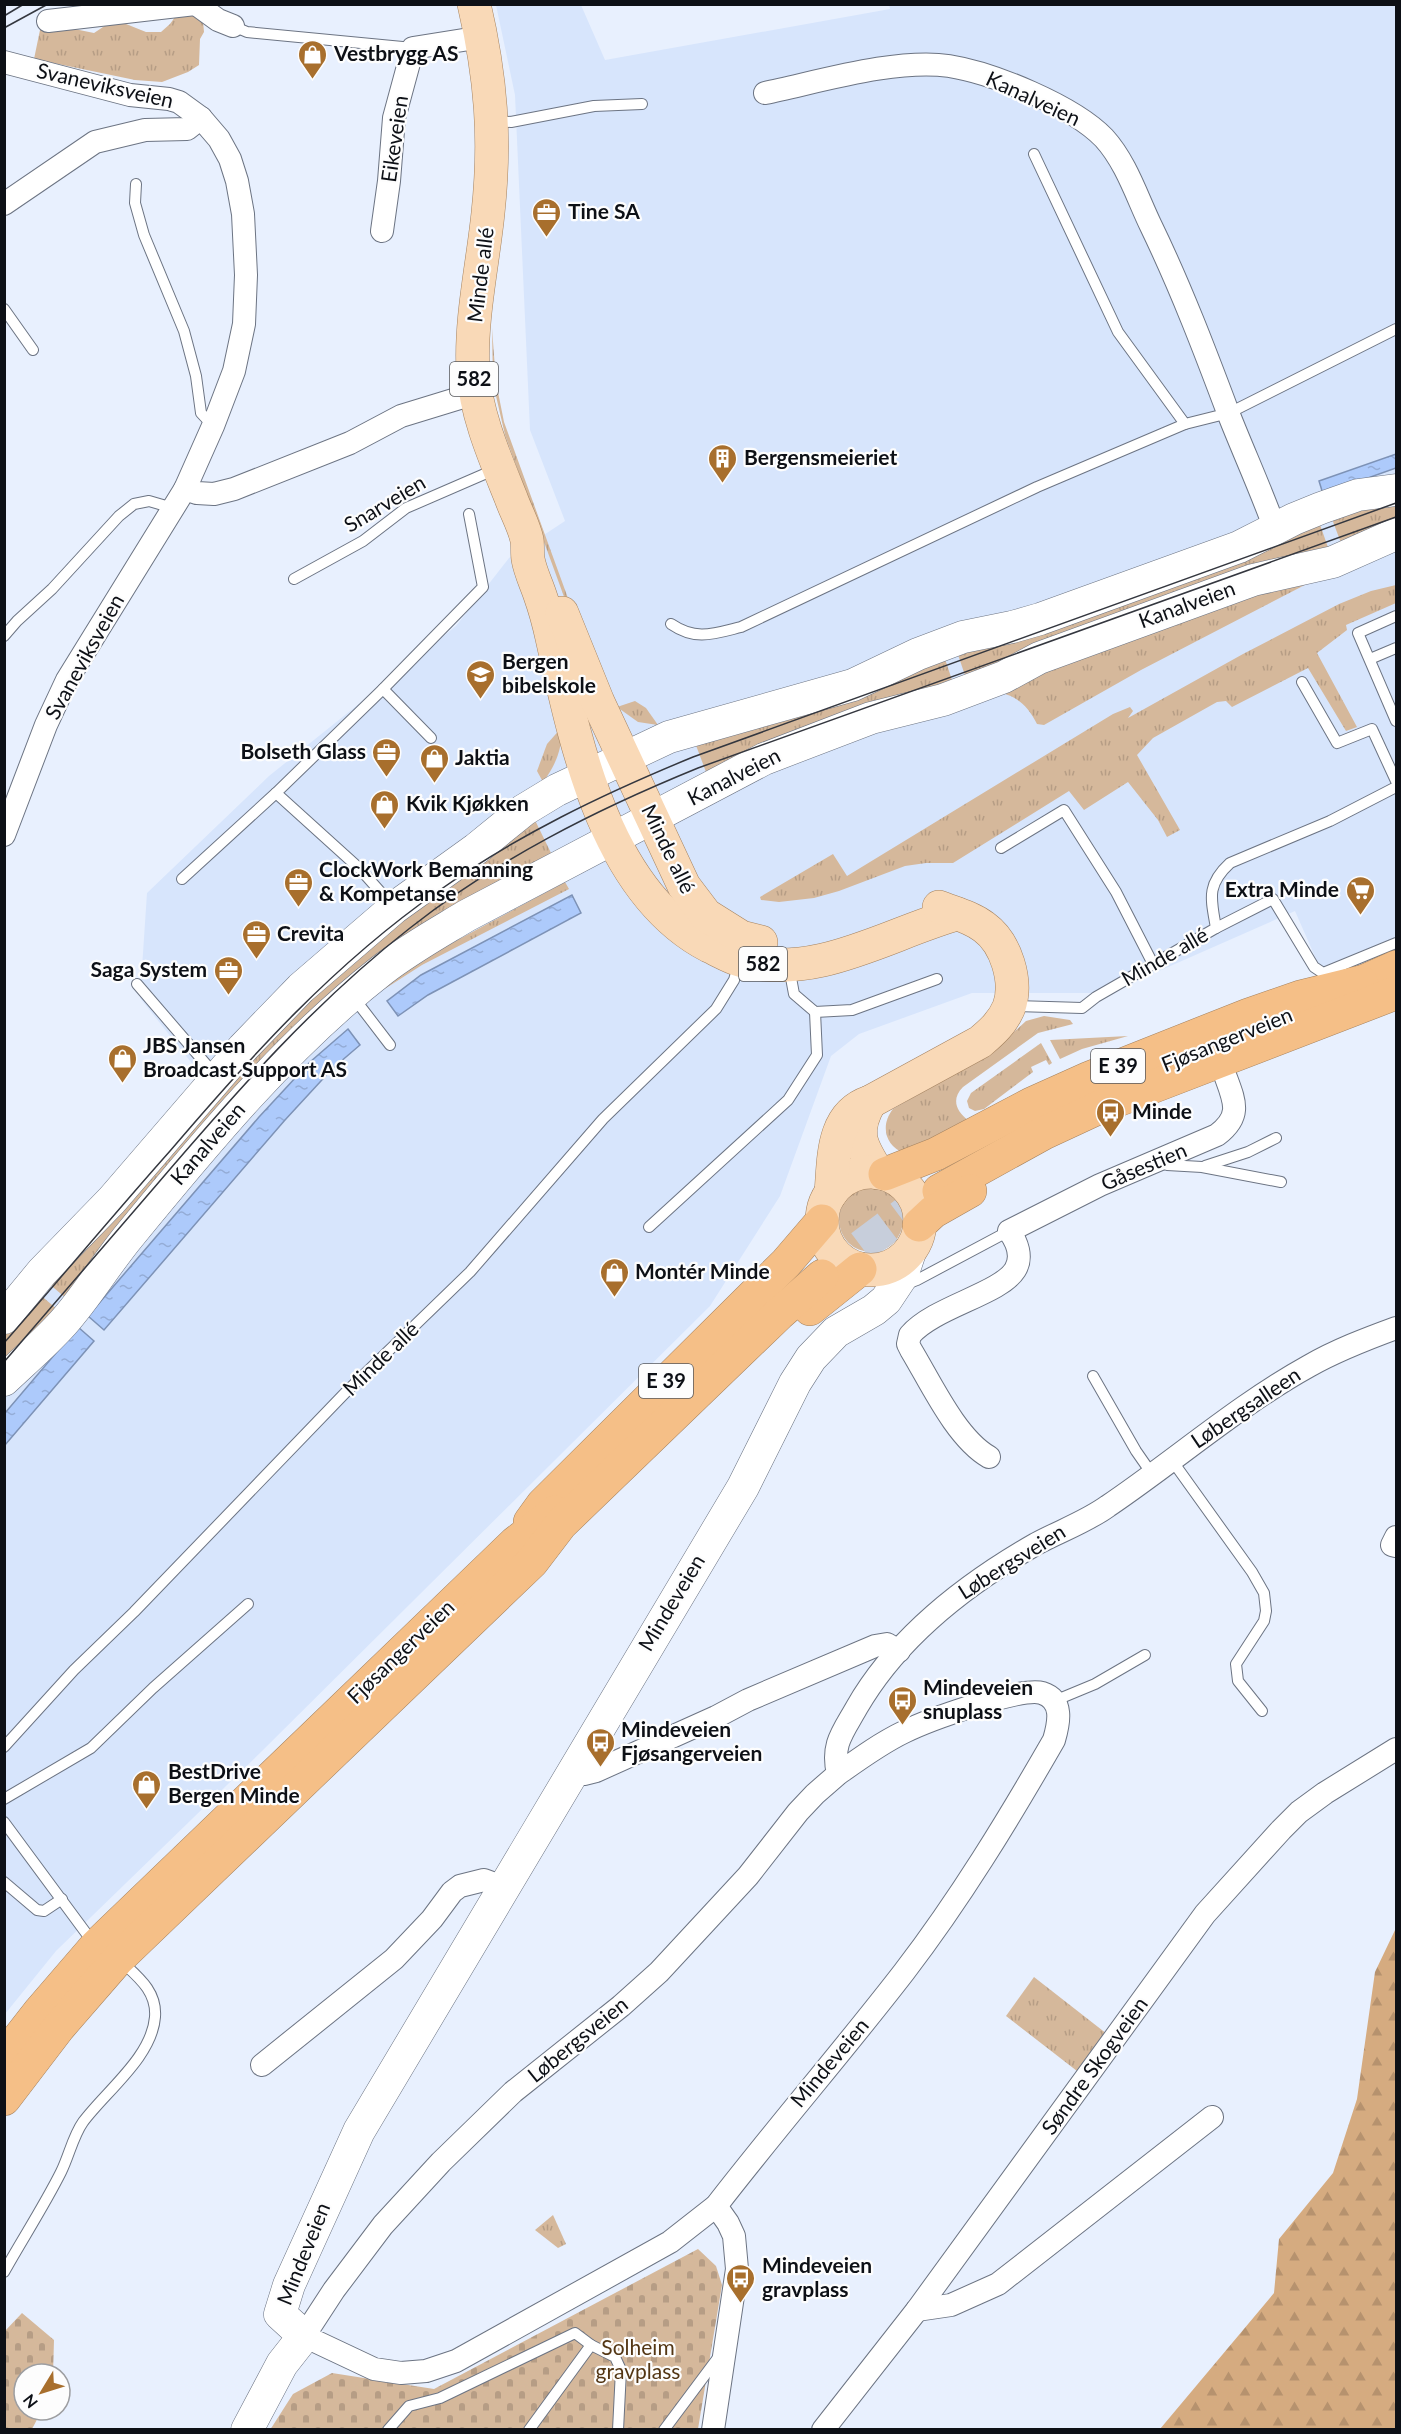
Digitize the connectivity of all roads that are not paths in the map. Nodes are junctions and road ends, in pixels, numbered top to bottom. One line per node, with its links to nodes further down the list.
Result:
1 (195, 4): 3 (street); 4 (street)
2 (474, 4): 5 (main road, Minde allé / 582)
3 (48, 21)
4 (233, 27): 6 (lane)
5 (482, 37): 6 (street); 11 (main road, Minde allé / 582)
6 (413, 48): 15 (street, Eikeveien)
7 (4, 62): 10 (street, Svaneviksveien)
8 (765, 93): 20 (street, Kanalveien)
9 (642, 104): 11 (lane)
10 (201, 118): 14 (street); 22 (street, Svaneviksveien)
11 (492, 121): 19 (main road, Minde allé / 582)
12 (1034, 154): 21 (lane)
13 (136, 184): 22 (lane)
14 (4, 204)
15 (382, 231)
16 (4, 309): 18 (lane)
17 (1396, 329): 20 (lane)
18 (33, 350)
19 (476, 393): 23 (main road, Minde allé / 582); 24 (street)
20 (1229, 413): 21 (lane); 28 (street, Kanalveien)
21 (1185, 424): 33 (lane)
22 (213, 426): 24 (street, Svaneviksveien)
23 (499, 468): 30 (main road, Minde allé / 582); 31 (lane, Snarveien)
24 (185, 489): 26 (street, Svaneviksveien)
25 (1396, 490): 28 (main road, Kanalveien)
26 (173, 508): 34 (lane); 47 (street, Svaneviksveien)
27 (469, 514): 38 (lane)
28 (1275, 529): 41 (main road, Kanalveien)
29 (1396, 534): 46 (main road, Kanalveien)
30 (526, 539): 41 (main road, Minde allé / 582); 42 (main road, Minde allé / 582)
31 (294, 579)
32 (1396, 616): 36 (lane)
33 (671, 624)
34 (4, 636)
35 (1396, 648): 36 (lane)
36 (1370, 659): 39 (lane)
37 (1302, 682): 43 (lane)
38 (383, 689): 40 (lane); 45 (lane)
39 (1396, 721)
40 (430, 738)
41 (624, 757): 42 (main road, Kanalveien); 46 (main road, Minde allé / 582)
42 (586, 775): 48 (main road, Minde allé / 582); 51 (main road, Kanalveien)
43 (1396, 781)
44 (1396, 787): 53 (lane, Minde allé)
45 (276, 793): 50 (lane); 51 (lane)
46 (653, 819): 48 (main road, Kanalveien); 52 (main road, Minde allé / 582)
47 (4, 835)
48 (614, 839): 55 (main road, Minde allé / 582); 63 (main road, Kanalveien)
49 (1001, 848): 56 (lane)
50 (182, 879)
51 (394, 908): 69 (main road, Kanalveien)
52 (957, 914): 57 (main road, Minde allé / 582); 64 (main road, Minde allé / 582)
53 (1216, 928): 54 (lane); 56 (lane, Minde allé)
54 (1396, 942)
55 (740, 960): 57 (main road, Minde allé / 582); 100 (lane, Minde allé)
56 (1153, 964): 64 (lane, Minde allé)
57 (789, 966): 65 (lane)
58 (1396, 967): 60 (highway, Fjøsangerveien / E 39)
59 (937, 979): 65 (lane)
60 (1361, 982): 66 (highway, Fjøsangerveien / E 39); 74 (highway, E 39)
61 (137, 984): 69 (lane)
62 (1396, 993): 66 (highway, Fjøsangerveien / E 39)
63 (359, 1004): 67 (lane); 87 (main road, Kanalveien)
64 (1009, 1005): 70 (main road)
65 (815, 1012): 77 (lane)
66 (1341, 1016): 68 (highway, E 39)
67 (390, 1045)
68 (1225, 1075): 72 (street, Gåsestien); 79 (highway, E 39)
69 (217, 1077): 83 (main road, Kanalveien)
70 (870, 1102): 74 (main road); 76 (main road)
71 (1276, 1138): 73 (lane)
72 (1162, 1158): 73 (lane); 78 (street, Gåsestien)
73 (1202, 1167): 75 (lane)
74 (881, 1173): 76 (main road, E 39); 79 (main road)
75 (1281, 1182)
76 (826, 1207): 80 (main road); 94 (highway, E 39)
77 (649, 1227)
78 (1009, 1231): 82 (lane); 88 (street)
79 (915, 1237): 80 (main road, E 39); 82 (main road)
80 (864, 1269): 84 (main road); 94 (highway, E 39)
81 (818, 1270): 94 (highway, Fjøsangerveien / E 39)
82 (895, 1288): 84 (main road)
83 (4, 1318)
84 (845, 1325): 102 (main road, Mindeveien)
85 (1396, 1328): 89 (street, Løbergsalleen)
86 (1093, 1376): 90 (lane)
87 (4, 1380)
88 (988, 1457)
89 (1171, 1459): 90 (street, Løbergsalleen); 99 (lane)
90 (1152, 1474): 91 (street, Løbergsalleen)
91 (1107, 1508): 96 (street, Løbergsveien)
92 (1396, 1537): 93 (street)
93 (1396, 1546)
94 (528, 1558): 110 (highway, Fjøsangerveien / E 39); 111 (highway, Fjøsangerveien / E 39)
95 (248, 1604): 104 (lane)
96 (899, 1651): 102 (street); 103 (street, Løbergsveien)
97 (1145, 1655): 98 (lane)
98 (1054, 1701): 103 (street); 115 (street, Mindeveien)
99 (1262, 1711)
100 (4, 1747)
101 (1396, 1749): 117 (street, Søndre Skogveien)
102 (573, 1772): 107 (main road, Mindeveien)
103 (838, 1774): 118 (street, Løbergsveien)
104 (4, 1798)
105 (4, 1822): 108 (lane)
106 (4, 1882): 108 (lane)
107 (503, 1887): 112 (street); 118 (main road, Mindeveien)
108 (62, 1899): 109 (lane)
109 (86, 1933)
110 (118, 1959): 113 (highway, Fjøsangerveien / E 39); 116 (lane)
111 (4, 2056)
112 (262, 2065)
113 (4, 2099)
114 (1212, 2117): 117 (street)
115 (716, 2205): 118 (street, Mindeveien); 120 (street)
116 (4, 2272)
117 (917, 2310): 127 (street, Søndre Skogveien)
118 (304, 2336): 121 (main road, Løbergsveien)
119 (591, 2345): 122 (lane); 123 (lane); 124 (lane)
120 (724, 2349): 125 (lane); 126 (street)
121 (247, 2430)
122 (388, 2430)
123 (529, 2430)
124 (618, 2430)
125 (664, 2430)
126 (713, 2430)
127 (823, 2430)

